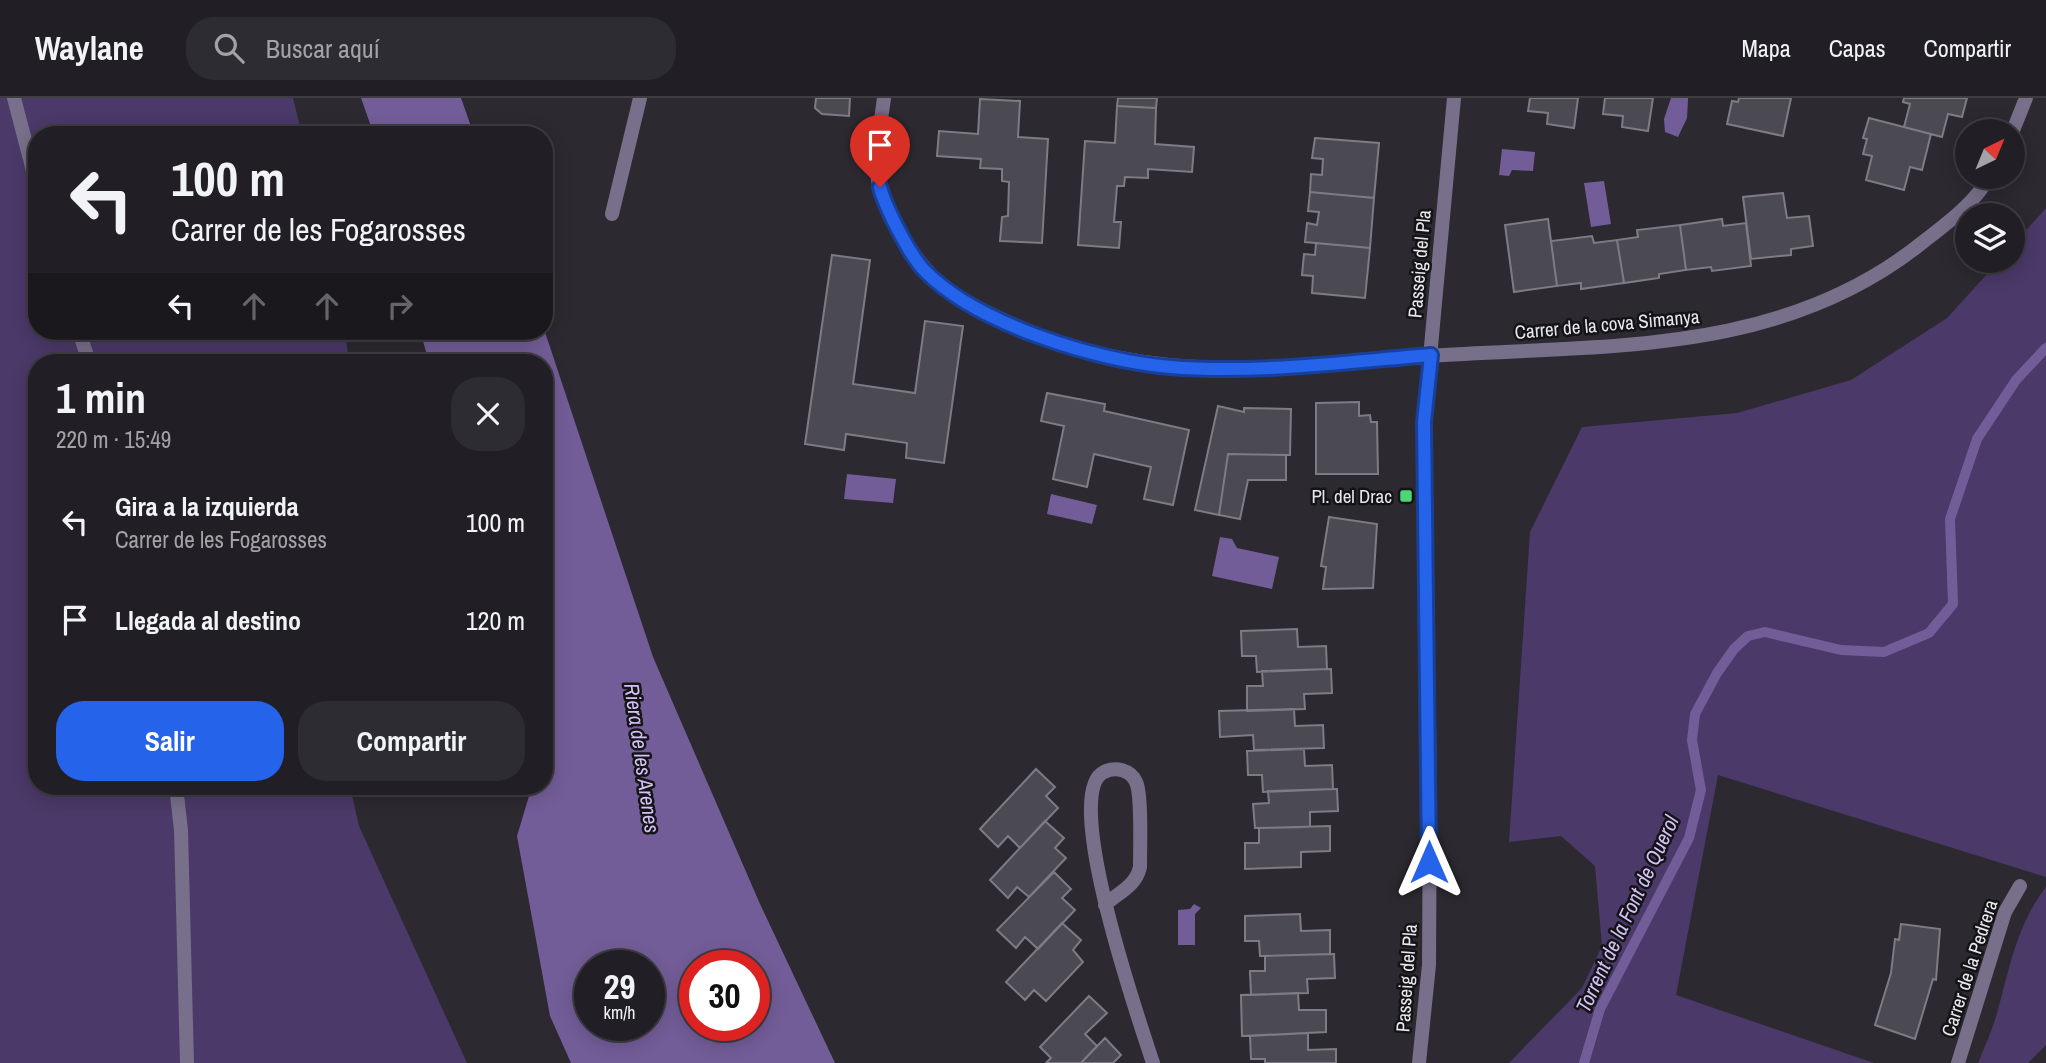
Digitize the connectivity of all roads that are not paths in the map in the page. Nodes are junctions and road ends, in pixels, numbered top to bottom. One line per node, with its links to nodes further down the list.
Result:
1 (15, 98): 7 (street)
2 (640, 98): 9 (street)
3 (884, 98): 10 (street, Carrer de la cova Simanya)
4 (1454, 98): 10 (street, Passeig del Pla)
5 (2026, 98): 6 (street)
6 (2018, 119)
7 (28, 150)
8 (1981, 189): 10 (street, Carrer de la cova Simanya)
9 (612, 214)
10 (1431, 355): 16 (street, Passeig del Pla)
11 (177, 795): 14 (street)
12 (2020, 886): 17 (street, Carrer de la Pedrera)
13 (1105, 905): 13 (street); 15 (street)
14 (187, 1063)
15 (1153, 1063)
16 (1419, 1063)
17 (1958, 1063)

